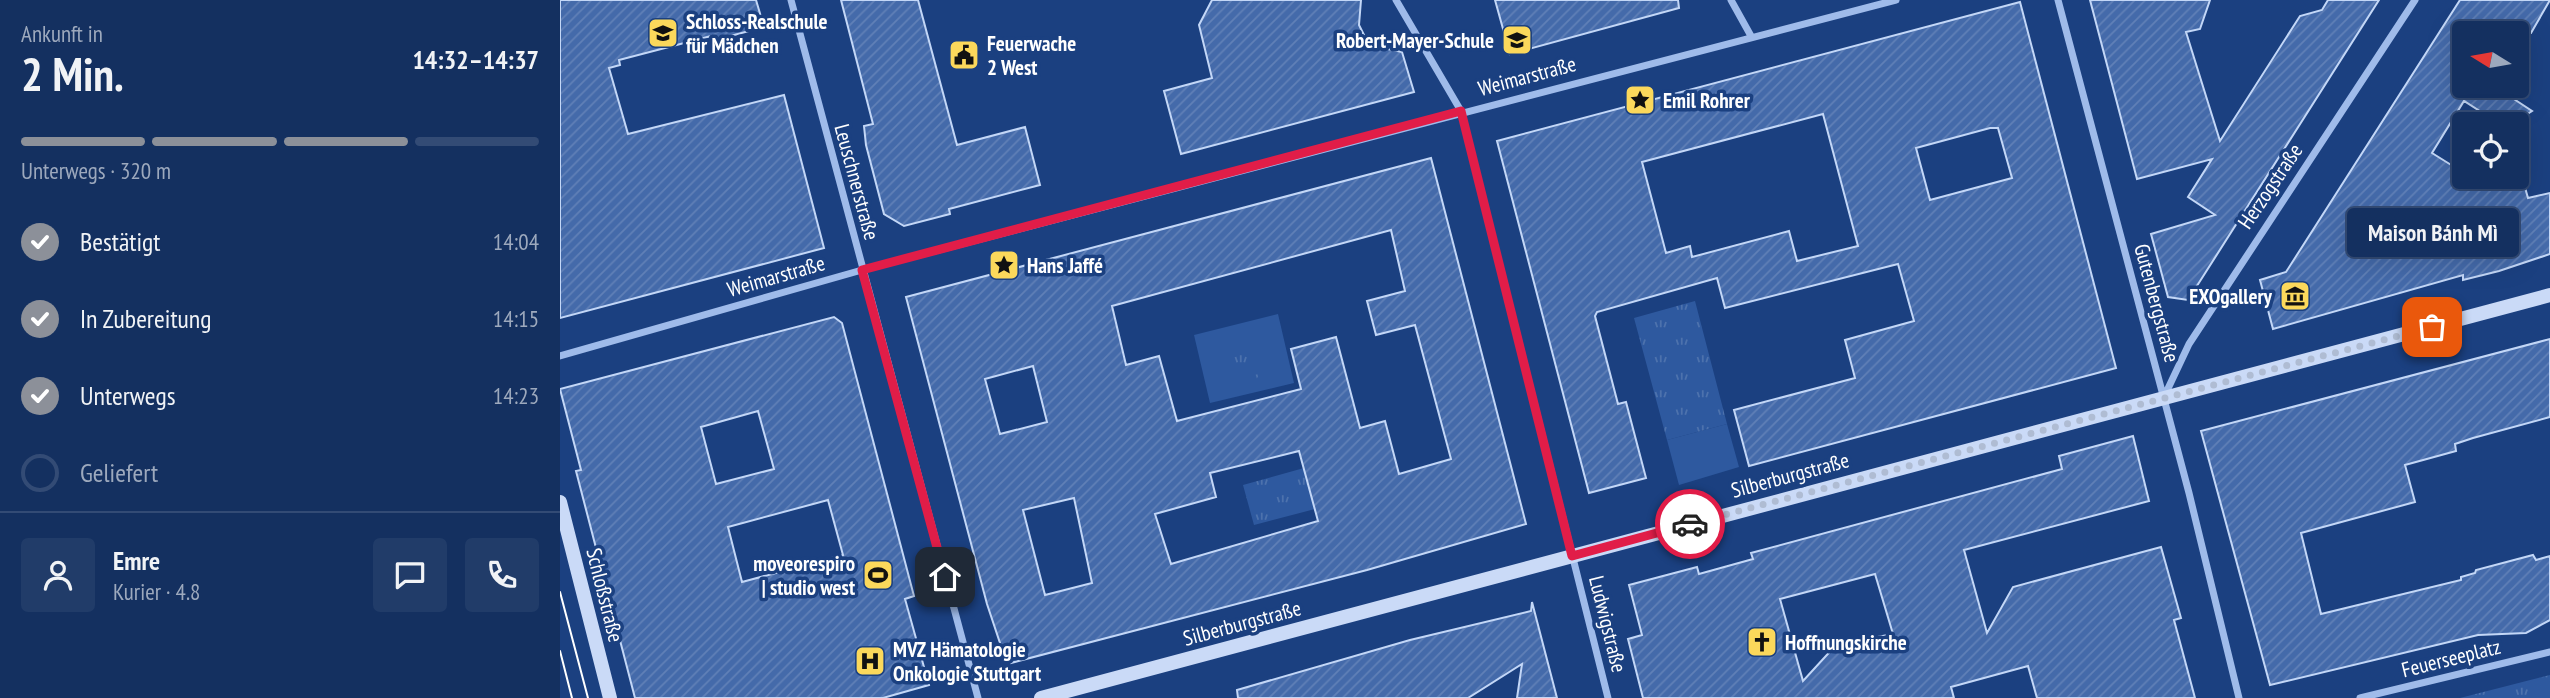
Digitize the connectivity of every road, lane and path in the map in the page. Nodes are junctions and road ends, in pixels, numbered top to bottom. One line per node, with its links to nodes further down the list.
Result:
1 (791, 0): 9 (street, Leuschnerstraße)
2 (1396, 0): 8 (street, Ludwigstraße)
3 (1731, 0): 7 (street)
4 (1896, 0): 7 (street, Weimarstraße)
5 (2057, 0): 12 (street, Gutenbergstraße)
6 (2415, 0): 12 (street, Herzogstraße)
7 (1751, 36): 8 (street, Weimarstraße)
8 (1461, 111): 9 (street, Weimarstraße); 14 (street, Ludwigstraße)
9 (862, 270): 11 (street, Weimarstraße); 17 (street, Leuschnerstraße)
10 (2550, 295): 12 (street, Silberburgstraße)
11 (560, 356)
12 (2164, 398): 14 (street, Silberburgstraße); 20 (street, Gutenbergstraße)
13 (560, 502): 16 (street, Schloßstraße)
14 (1572, 556): 18 (street, Silberburgstraße); 19 (street, Ludwigstraße)
15 (2550, 652): 21 (street, Feuerseeplatz)
16 (610, 698)
17 (978, 698)
18 (1041, 698)
19 (1608, 698)
20 (2239, 698)
21 (2360, 698)

